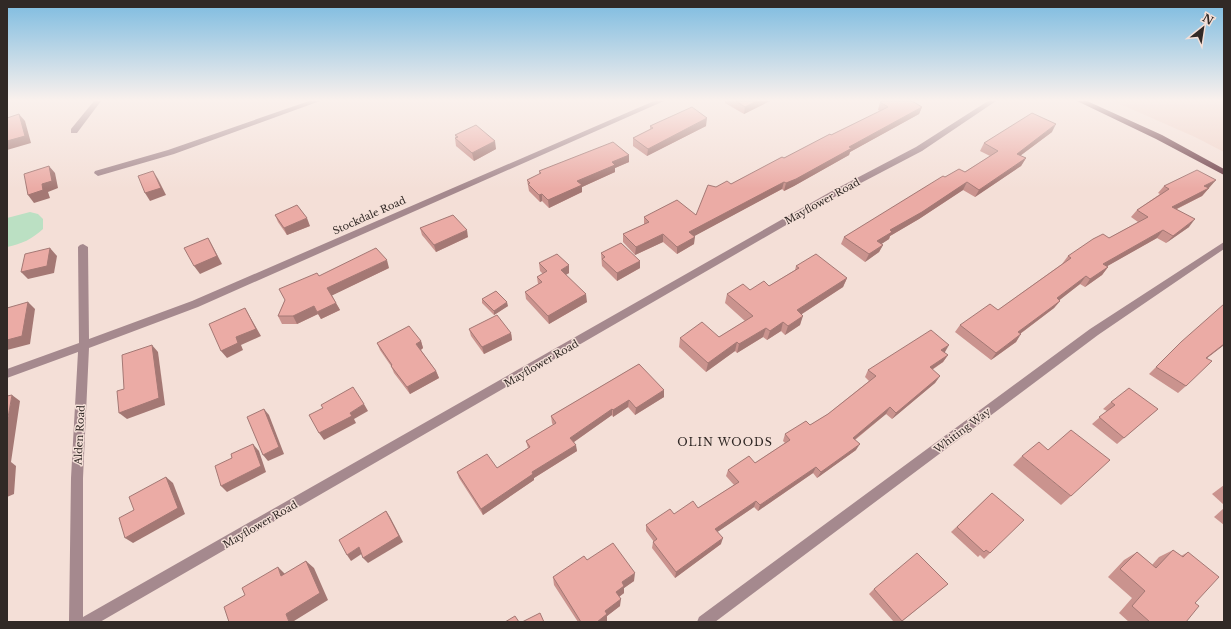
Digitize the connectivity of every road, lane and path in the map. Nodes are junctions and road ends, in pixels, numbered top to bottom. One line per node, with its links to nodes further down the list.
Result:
1 (233, 130): 6 (street)
2 (594, 130): 9 (street, Stockdale Road)
3 (948, 130): 12 (street, Mayflower Road)
4 (1144, 130): 5 (main road)
5 (1224, 172)
6 (98, 173)
7 (1224, 245): 13 (street, Whiting Way)
8 (83, 247): 9 (street, Alden Road)
9 (84, 345): 10 (street, Stockdale Road); 11 (street, Alden Road)
10 (7, 374)
11 (76, 622)
12 (87, 622)
13 (704, 622)

